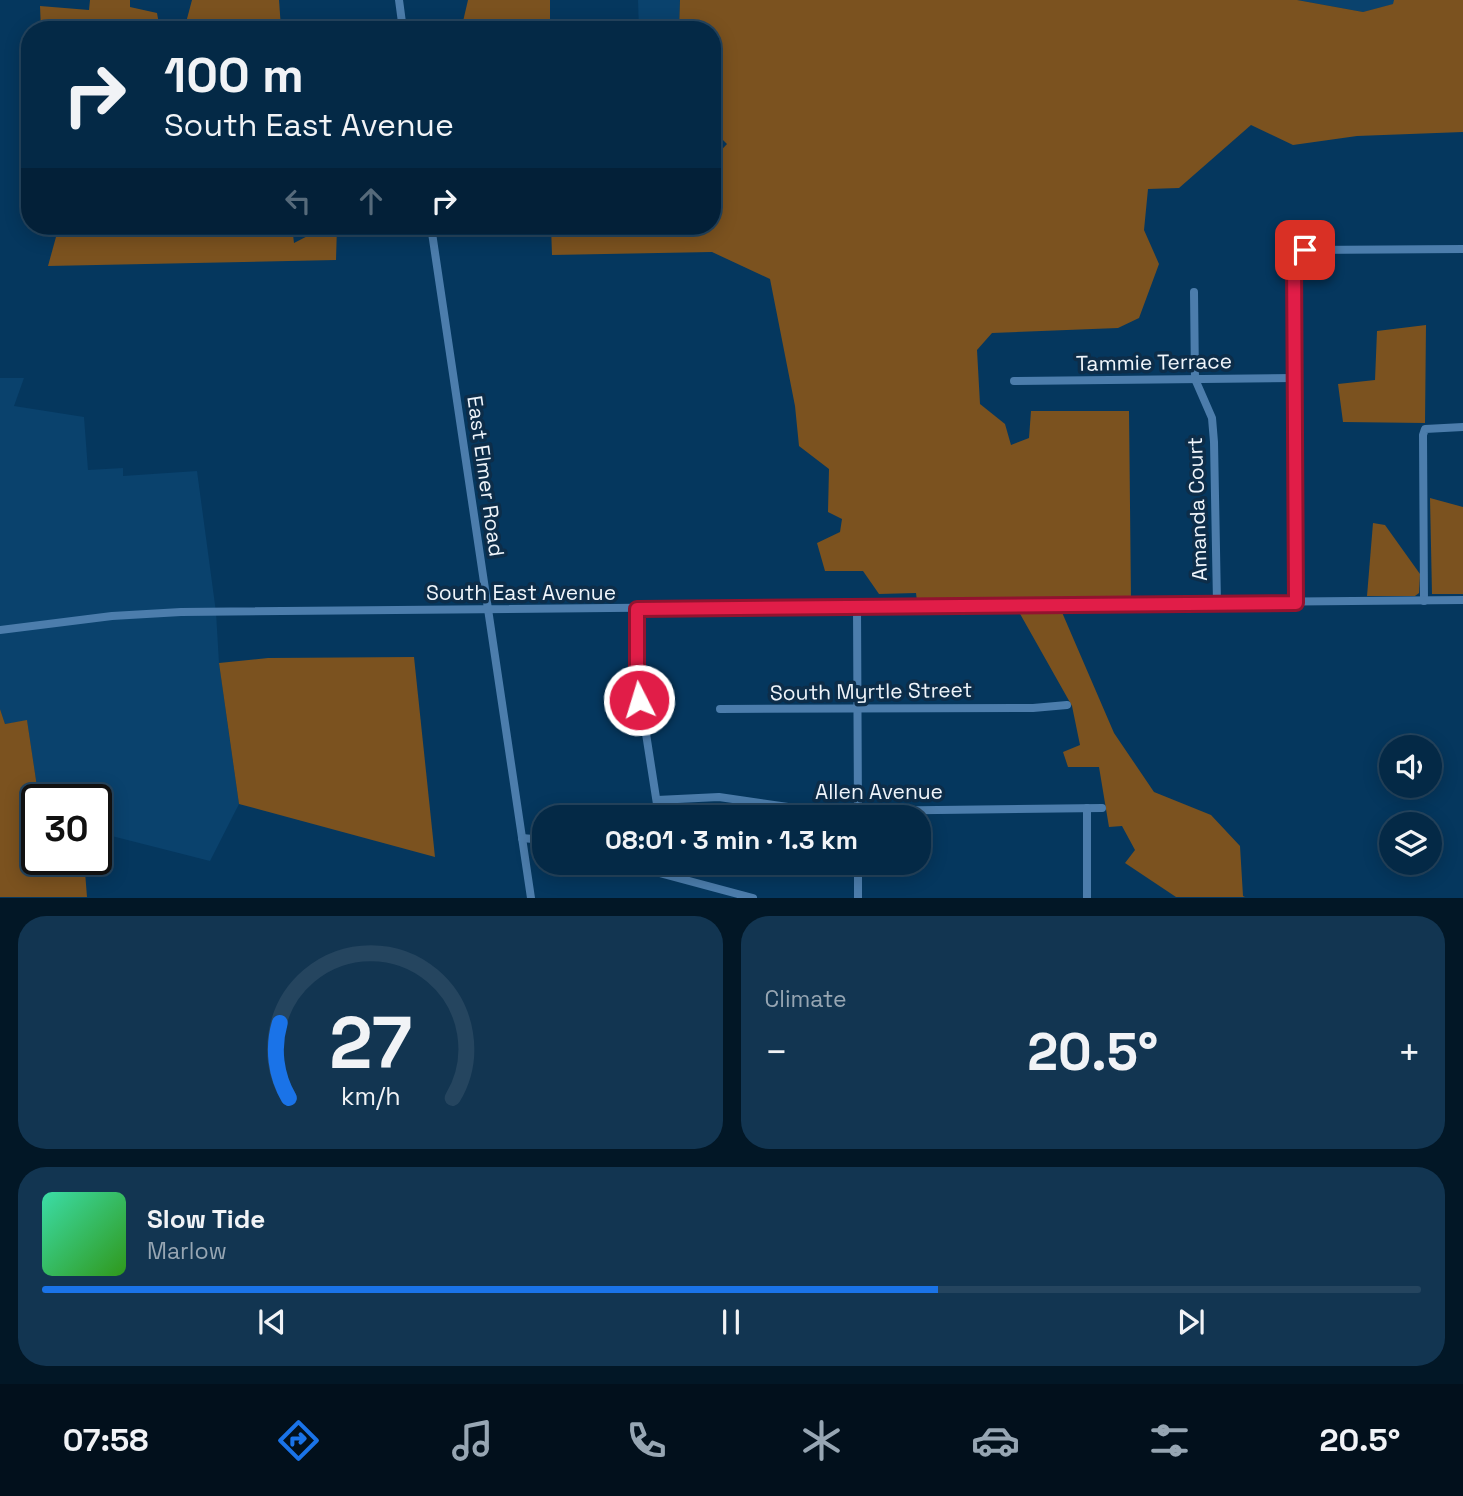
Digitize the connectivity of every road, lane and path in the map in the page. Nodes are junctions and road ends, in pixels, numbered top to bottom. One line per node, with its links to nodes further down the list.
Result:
1 (399, 0): 2 (street)
2 (402, 21)
3 (432, 235): 16 (street, East Elmer Road)
4 (1463, 249): 6 (street)
5 (1194, 292): 7 (street, Amanda Court)
6 (1295, 378): 7 (street, Tammie Terrace); 13 (street)
7 (1195, 379): 8 (street, Tammie Terrace); 12 (street, Amanda Court)
8 (1014, 381)
9 (1463, 427): 11 (street)
10 (1463, 600): 11 (street, South East Avenue)
11 (1424, 601): 13 (street, South East Avenue)
12 (1217, 603): 13 (street, South East Avenue); 14 (street, South East Avenue)
13 (1296, 603)
14 (857, 607): 15 (street, South East Avenue); 20 (street)
15 (637, 609): 16 (street, South East Avenue); 21 (street)
16 (488, 610): 17 (street, South East Avenue); 28 (street, East Elmer Road)
17 (0, 630)
18 (1067, 705): 20 (street, South Myrtle Street)
19 (720, 709): 20 (street, South Myrtle Street)
20 (858, 709): 24 (street)
21 (657, 800): 22 (street); 23 (street, Allen Avenue)
22 (658, 805)
23 (775, 805)
24 (858, 805)
25 (1087, 808): 26 (street, Allen Avenue); 27 (street, Allen Avenue); 35 (street)
26 (1102, 808)
27 (931, 812)
28 (522, 838): 29 (street); 32 (street, East Elmer Road)
29 (532, 838)
30 (668, 875): 33 (street)
31 (858, 875): 34 (street)
32 (531, 898)
33 (752, 898)
34 (858, 898)
35 (1087, 898)

